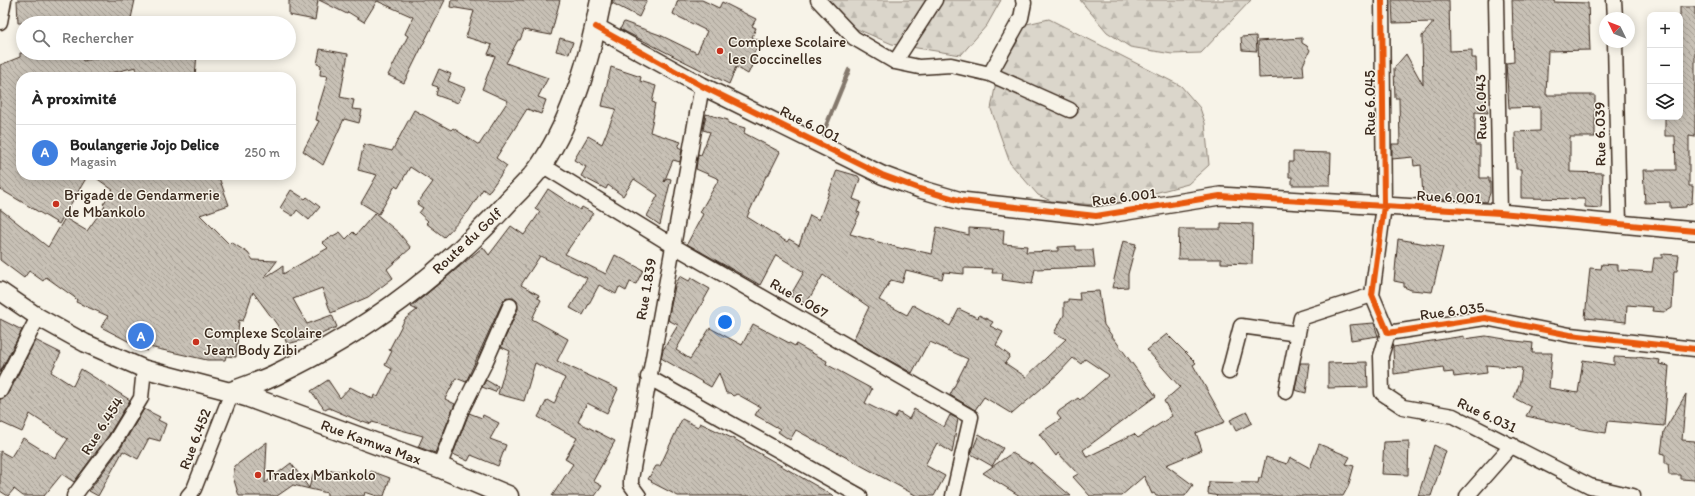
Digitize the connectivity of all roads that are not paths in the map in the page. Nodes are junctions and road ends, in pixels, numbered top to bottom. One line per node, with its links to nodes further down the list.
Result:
1 (4, 0): 10 (street)
2 (601, 0): 11 (main road, Route du Golf)
3 (818, 0): 13 (street)
4 (935, 0): 13 (street)
5 (1023, 0): 14 (street)
6 (1382, 0): 18 (street, Rue 6.045)
7 (1496, 0): 19 (street, Rue 6.043)
8 (1614, 0): 9 (street)
9 (1615, 12)
10 (0, 22)
11 (596, 27): 15 (street, Rue 6.001); 17 (main road, Route du Golf)
12 (1615, 48): 20 (street, Rue 6.039)
13 (895, 62): 14 (street)
14 (990, 74): 16 (street)
15 (702, 86): 18 (street, Rue 6.001); 22 (street, Rue 1.839)
16 (1070, 110)
17 (542, 164): 22 (street, Rue 6.067); 34 (main road, Route du Golf)
18 (1384, 206): 19 (street, Rue 6.001); 24 (street)
19 (1500, 213): 20 (street, Rue 6.001)
20 (1619, 225): 21 (street, Rue 6.001)
21 (1695, 231)
22 (672, 245): 32 (street, Rue 1.839); 43 (street, Rue 6.067)
23 (0, 291): 26 (street)
24 (1372, 295): 27 (street); 28 (street)
25 (510, 306): 37 (street)
26 (38, 317): 30 (street); 33 (street)
27 (1388, 333): 29 (street, Rue 6.035); 36 (street, Rue 6.031)
28 (1298, 334): 31 (street); 35 (street)
29 (1695, 349)
30 (144, 369): 34 (street); 39 (street, Rue 6.454)
31 (1229, 372)
32 (648, 377): 41 (street, Rue 1.839); 42 (street)
33 (0, 391)
34 (232, 392): 37 (main road, Rue Kamwa Max); 38 (street, Rue 6.452)
35 (1286, 392)
36 (1512, 445): 44 (street); 45 (street, Rue 6.031)
37 (440, 467): 40 (main road, Rue Kamwa Max)
38 (195, 494)
39 (74, 496)
40 (508, 496)
41 (639, 496)
42 (860, 496)
43 (953, 496)
44 (1467, 496)
45 (1633, 496)

